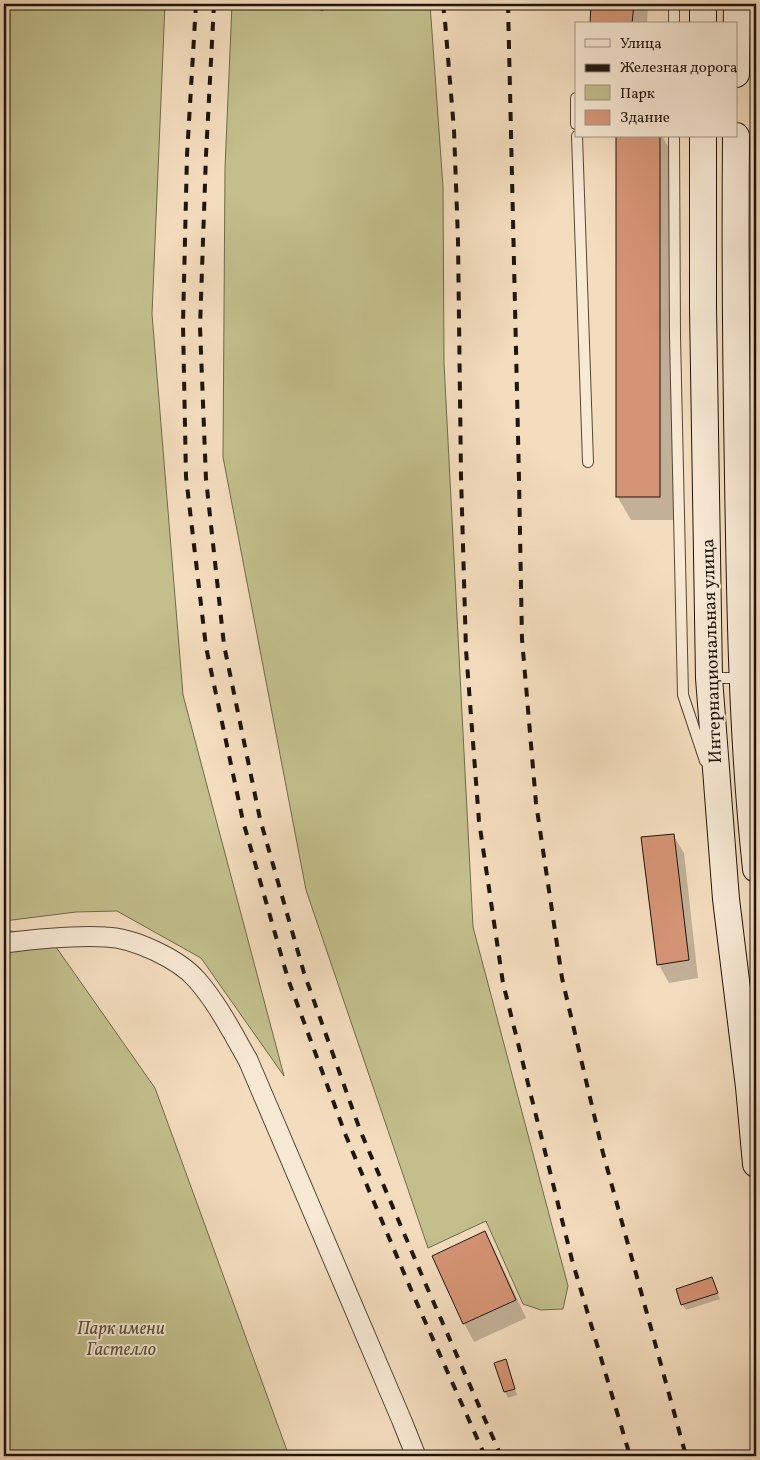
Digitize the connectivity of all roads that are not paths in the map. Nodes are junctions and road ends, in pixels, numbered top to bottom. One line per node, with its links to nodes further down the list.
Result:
1 (674, 4): 4 (lane)
2 (703, 4): 5 (main road)
3 (737, 4): 6 (main road)
4 (674, 22)
5 (703, 22)
6 (737, 22)
7 (577, 138): 11 (lane)
8 (674, 138): 14 (lane)
9 (703, 138): 12 (main road, Интернациональная улица)
10 (736, 138): 13 (main road, Интернациональная улица)
11 (588, 462)
12 (709, 678): 13 (lane); 14 (main road, Интернациональная улица)
13 (742, 678): 15 (main road, Интернациональная улица)
14 (718, 799): 17 (main road, Интернациональная улица)
15 (756, 869)
16 (4, 942): 18 (street)
17 (756, 1164)
18 (416, 1456)

